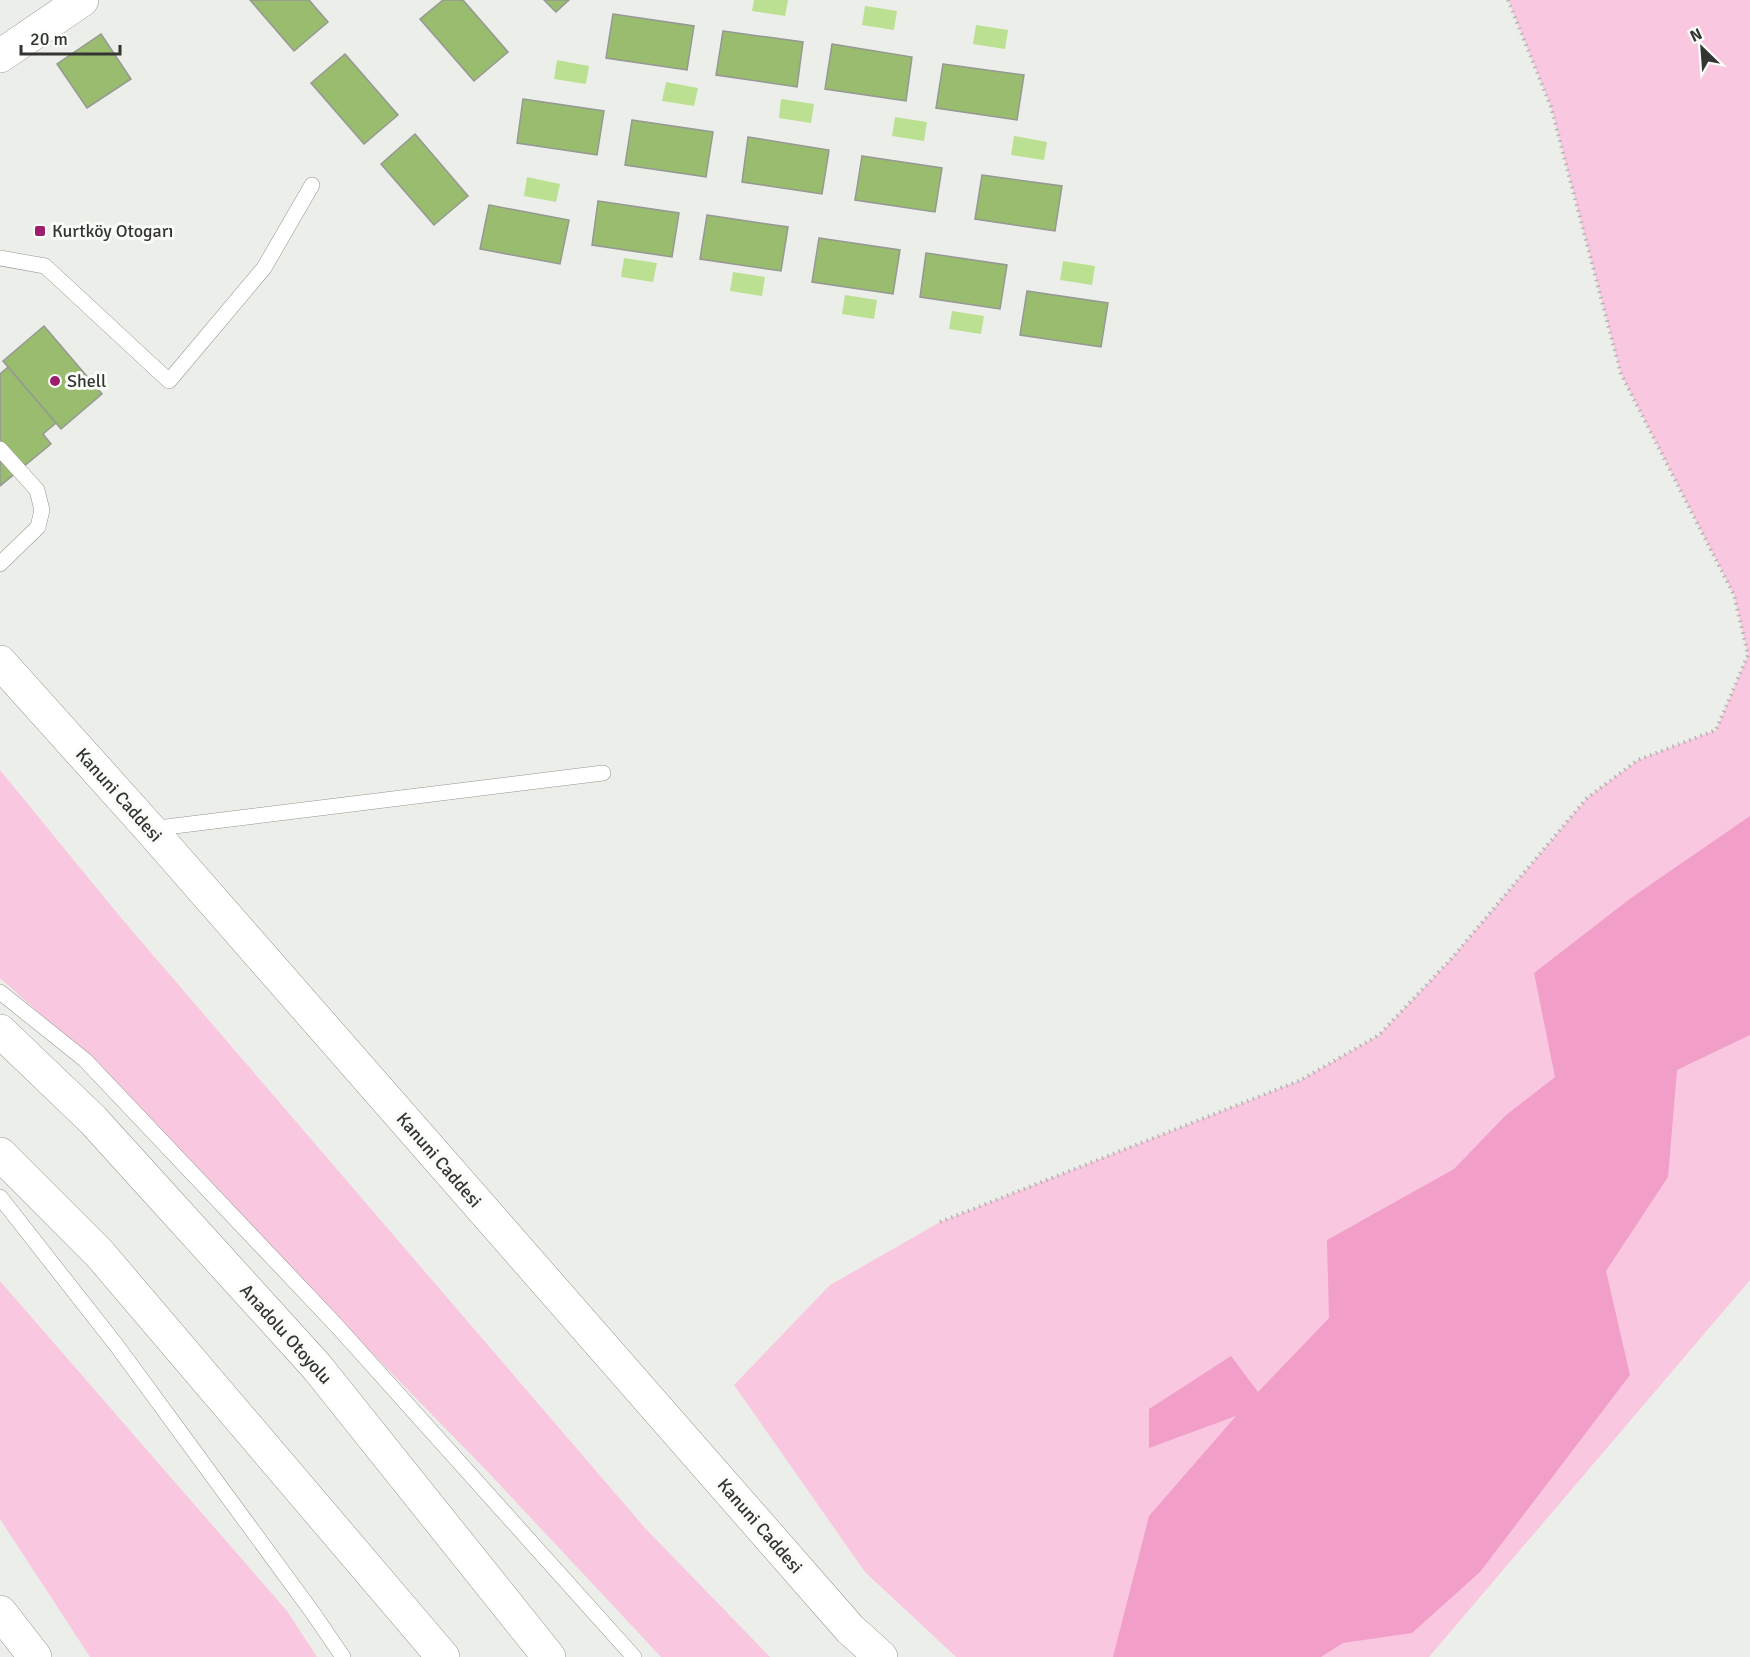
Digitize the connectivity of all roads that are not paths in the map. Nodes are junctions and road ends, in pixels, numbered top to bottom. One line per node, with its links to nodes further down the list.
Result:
1 (82, 0): 2 (main road)
2 (0, 56)
3 (312, 185): 4 (lane)
4 (0, 258)
5 (0, 449): 6 (lane)
6 (0, 564)
7 (0, 662): 9 (main road, Kanuni Caddesi)
8 (603, 773): 9 (lane)
9 (150, 830): 20 (main road, Kanuni Caddesi)
10 (0, 992): 19 (lane)
11 (0, 1031): 18 (main road, Anadolu Otoyolu)
12 (0, 1154): 17 (main road)
13 (0, 1197): 16 (lane)
14 (0, 1612): 15 (main road)
15 (35, 1657)
16 (343, 1657)
17 (443, 1657)
18 (549, 1657)
19 (634, 1657)
20 (880, 1657)

